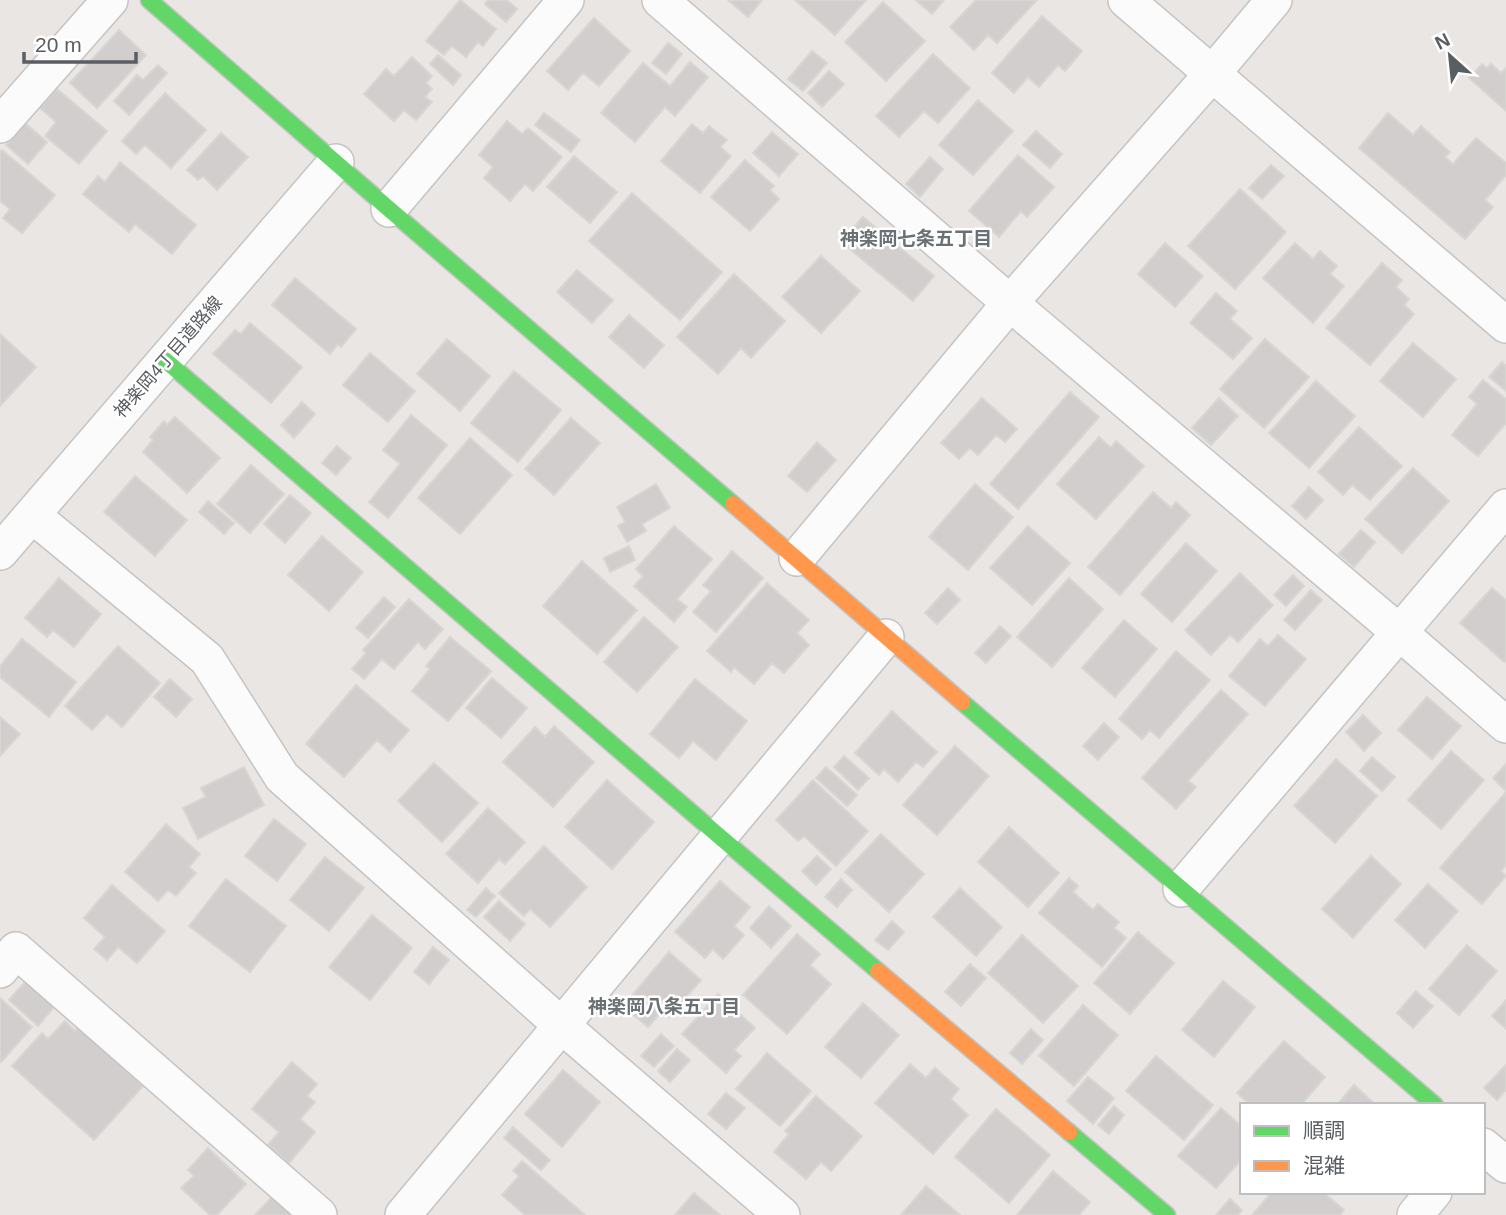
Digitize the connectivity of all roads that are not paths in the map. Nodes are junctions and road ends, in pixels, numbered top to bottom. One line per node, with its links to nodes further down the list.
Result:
1 (110, 0): 8 (street)
2 (149, 0): 9 (street)
3 (566, 0): 10 (street)
4 (660, 0): 11 (street)
5 (1126, 0): 7 (street)
6 (1274, 0): 7 (street)
7 (1212, 74): 11 (street); 12 (street)
8 (0, 125)
9 (336, 162): 10 (street); 13 (street, 神楽岡4丁目道路線)
10 (389, 209): 17 (street)
11 (1010, 303): 17 (street); 18 (street)
12 (1506, 325)
13 (165, 360): 15 (street, 神楽岡4丁目道路線); 21 (street)
14 (1506, 507): 18 (street)
15 (32, 515): 16 (street, 神楽岡4丁目道路線); 24 (street)
16 (0, 552)
17 (797, 558): 19 (street)
18 (1399, 632): 20 (street); 22 (street)
19 (886, 637): 21 (street); 22 (street)
20 (1506, 725)
21 (719, 836): 24 (street); 32 (street)
22 (1181, 889): 25 (street)
23 (0, 970): 29 (street)
24 (561, 1025): 30 (street); 31 (street)
25 (1433, 1103)
26 (1485, 1148): 27 (street)
27 (1506, 1165)
28 (1432, 1194): 33 (street)
29 (319, 1215)
30 (403, 1215)
31 (782, 1215)
32 (1167, 1215)
33 (1415, 1215)

